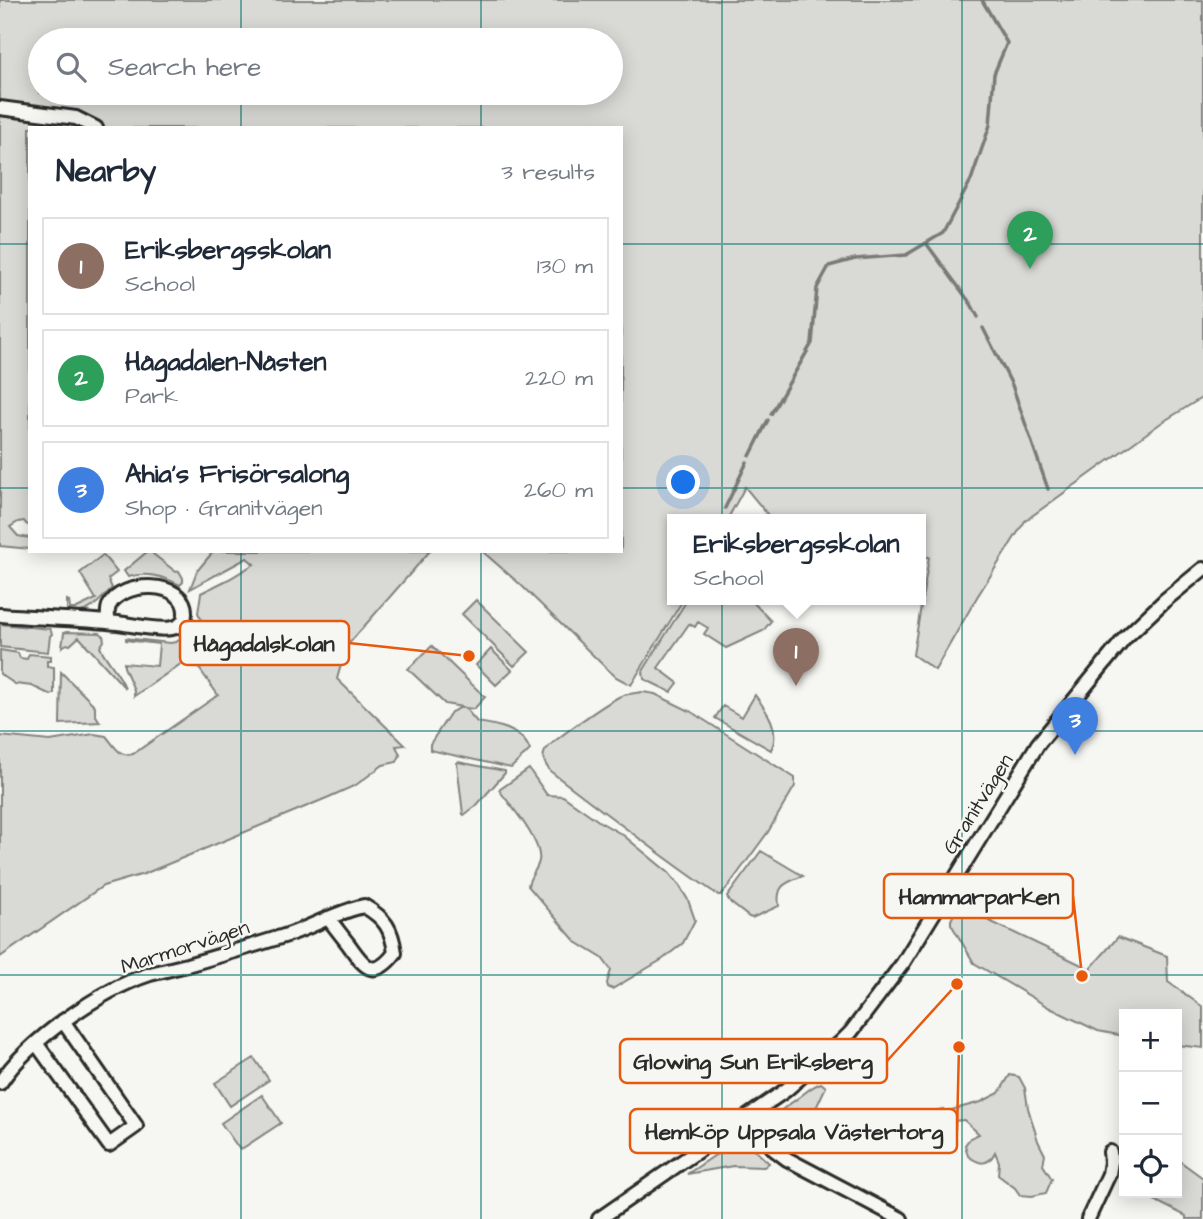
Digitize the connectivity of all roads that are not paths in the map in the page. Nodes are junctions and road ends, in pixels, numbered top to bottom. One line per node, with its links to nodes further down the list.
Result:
1 (0, 108): 2 (street)
2 (92, 126)
3 (1203, 569): 10 (street, Granitvägen)
4 (0, 615): 5 (street)
5 (108, 622): 5 (street)
6 (328, 918): 6 (street, Marmorvägen); 7 (street, Marmorvägen)
7 (63, 1021): 8 (street, Marmorvägen); 8 (street)
8 (36, 1043): 9 (street, Marmorvägen)
9 (0, 1083)
10 (747, 1117): 12 (street, Granitvägen); 13 (street)
11 (1110, 1152): 14 (street)
12 (599, 1219)
13 (901, 1219)
14 (1088, 1219)

